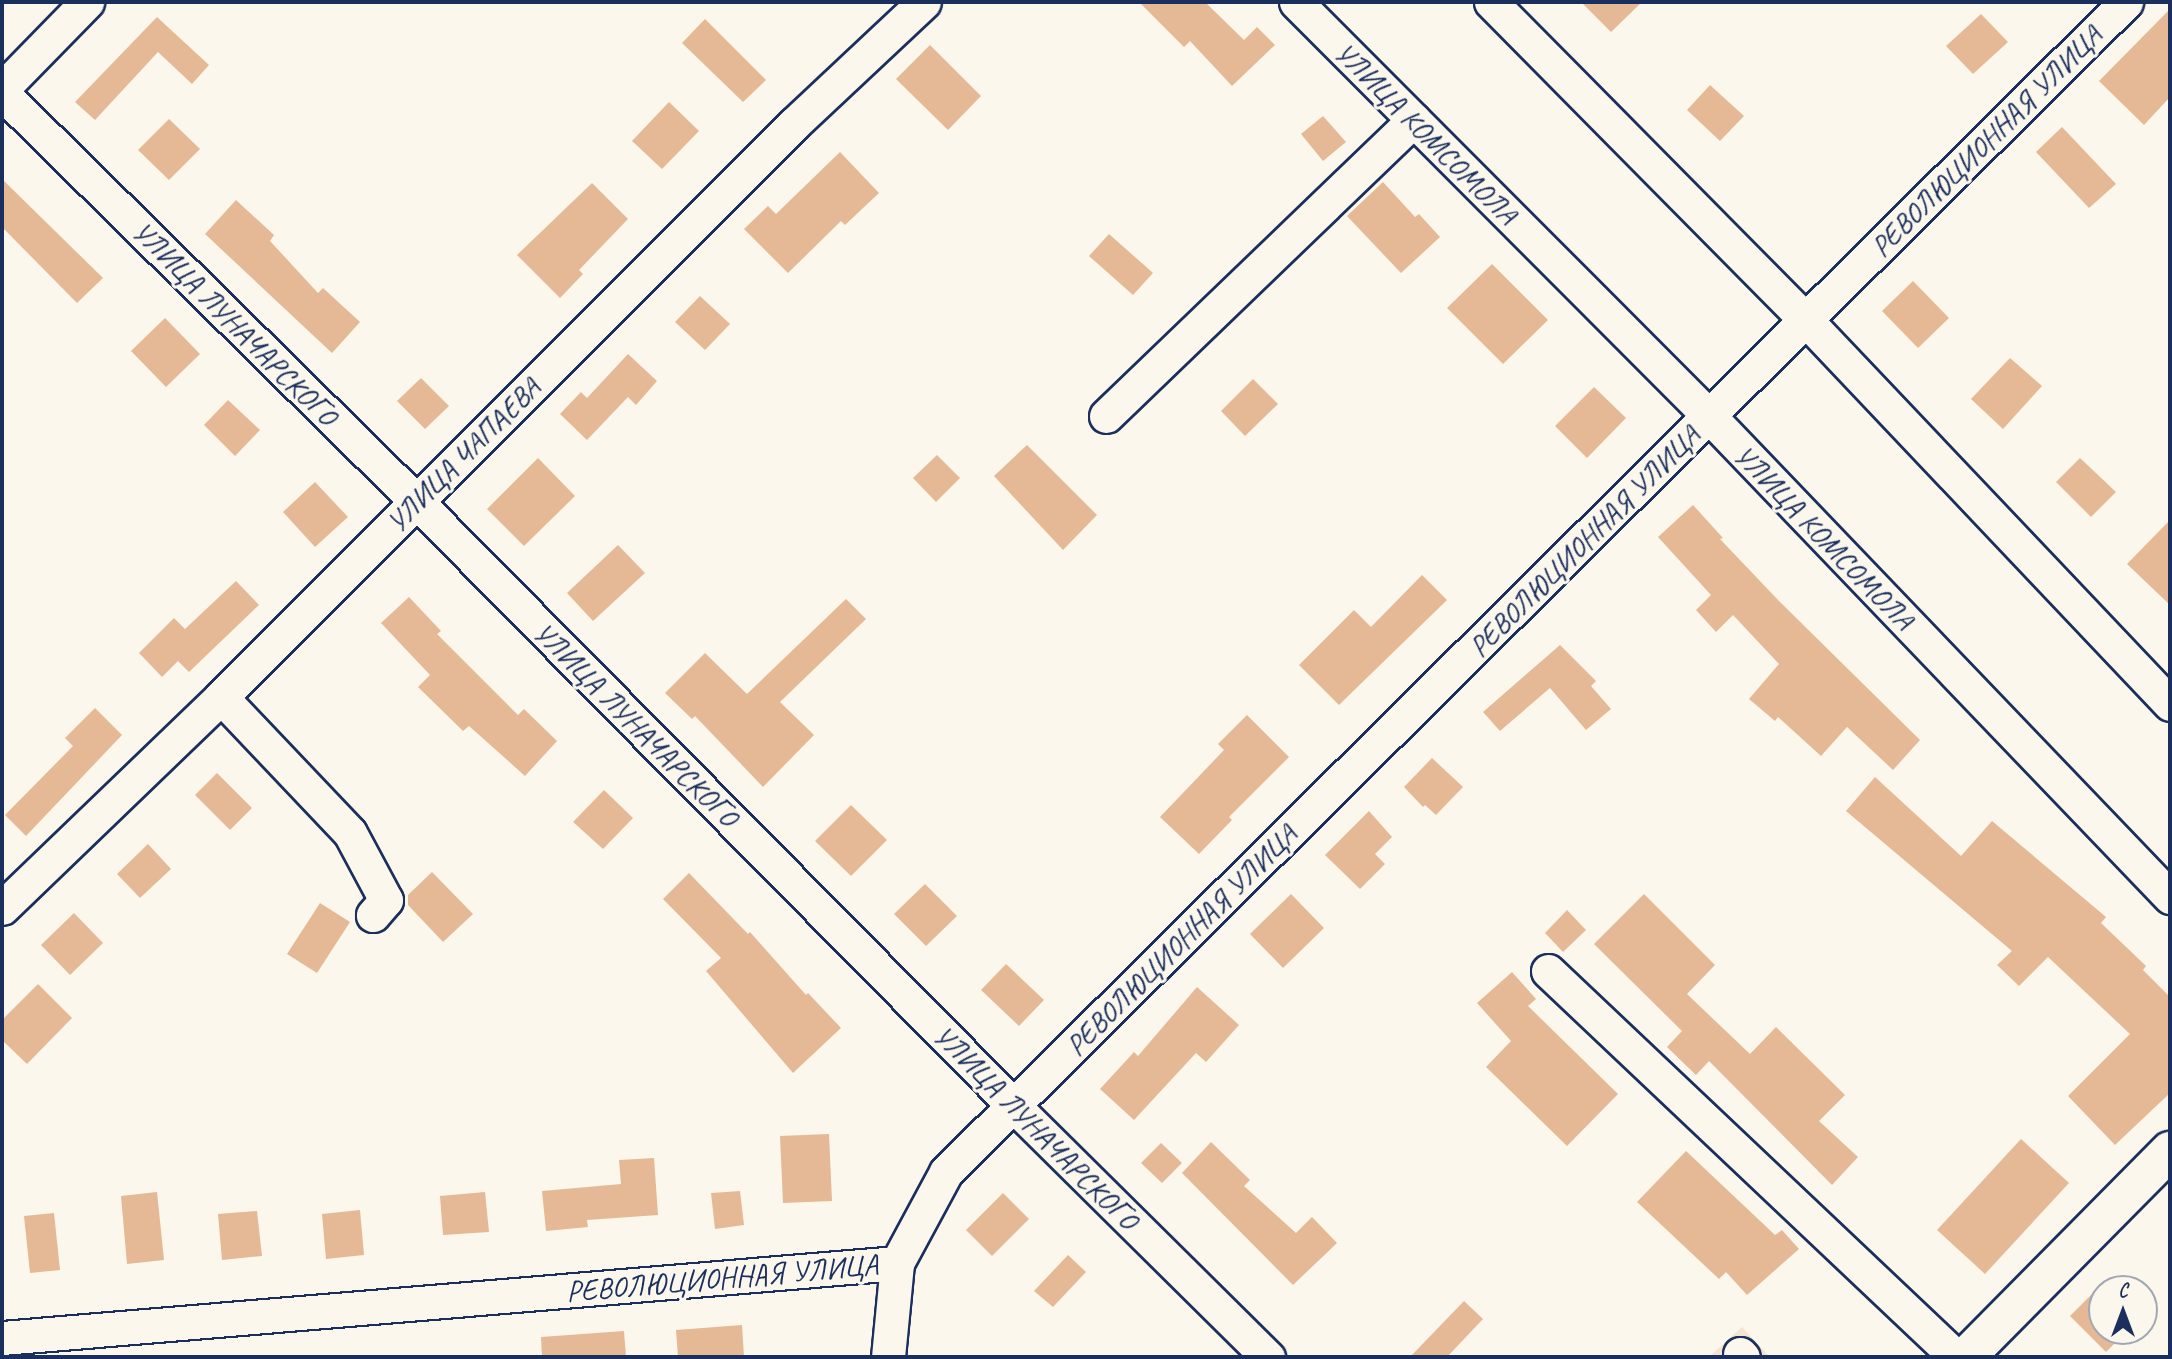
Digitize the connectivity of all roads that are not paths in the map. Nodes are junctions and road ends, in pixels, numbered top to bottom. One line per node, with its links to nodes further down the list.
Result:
1 (87, 2): 6 (street)
2 (924, 2): 11 (street, УЛИЦА ЧАПАЕВА)
3 (1296, 2): 7 (street, УЛИЦА КОМСОМОЛА)
4 (2126, 2): 8 (street, РЕВОЛЮЦИОННАЯ УЛИЦА)
5 (1499, 4): 8 (street)
6 (2, 91): 11 (street, УЛИЦА ЛУНАЧАРСКОГО)
7 (1413, 120): 9 (street); 10 (street, УЛИЦА КОМСОМОЛА)
8 (1805, 320): 10 (street, РЕВОЛЮЦИОННАЯ УЛИЦА); 13 (street)
9 (1106, 416)
10 (1710, 418): 14 (street, УЛИЦА КОМСОМОЛА); 18 (street, РЕВОЛЮЦИОННАЯ УЛИЦА)
11 (416, 501): 12 (street, УЛИЦА ЧАПАЕВА); 18 (street, УЛИЦА ЛУНАЧАРСКОГО)
12 (221, 697): 15 (street, УЛИЦА ЧАПАЕВА); 16 (street)
13 (2170, 704)
14 (2170, 897)
15 (2, 908)
16 (373, 915)
17 (1548, 971): 25 (street)
18 (1013, 1105): 20 (street, РЕВОЛЮЦИОННАЯ УЛИЦА); 24 (street, УЛИЦА ЛУНАЧАРСКОГО)
19 (2170, 1151): 26 (main road)
20 (897, 1263): 22 (street, РЕВОЛЮЦИОННАЯ УЛИЦА); 23 (street)
21 (2, 1338): 22 (street, РЕВОЛЮЦИОННАЯ УЛИЦА)
22 (83, 1345)
23 (888, 1357)
24 (1268, 1357)
25 (1956, 1357)
26 (1966, 1357)

